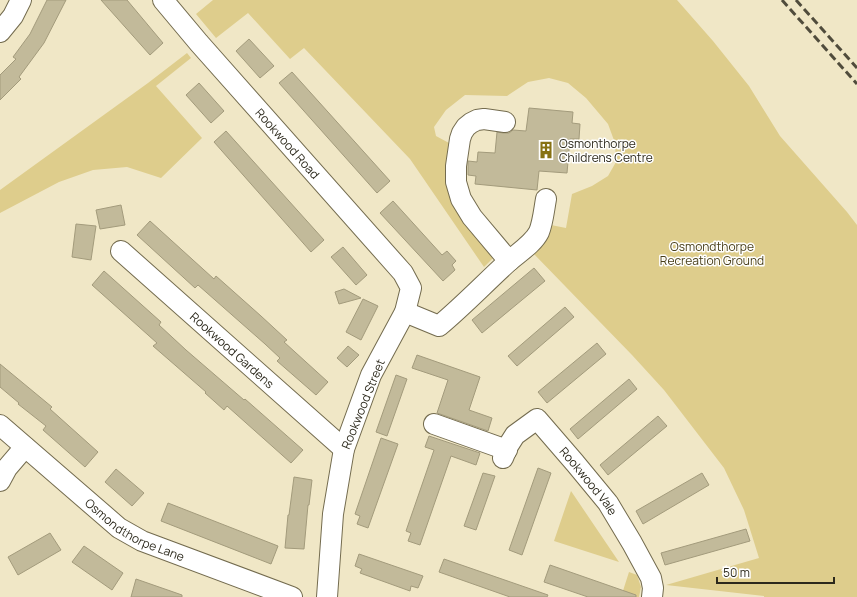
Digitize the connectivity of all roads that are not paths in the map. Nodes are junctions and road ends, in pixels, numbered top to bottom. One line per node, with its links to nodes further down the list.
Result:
1 (21, 0): 3 (street)
2 (163, 0): 8 (street, Rookwood Road)
3 (0, 32)
4 (505, 122): 7 (street)
5 (546, 199): 7 (street)
6 (120, 251): 13 (street, Rookwood Gardens)
7 (509, 261): 9 (street)
8 (411, 288): 9 (street, Rookwood Street)
9 (404, 312): 13 (street, Rookwood Street)
10 (434, 424): 17 (street, Rookwood Vale)
11 (0, 426): 12 (street, Osmondthorpe Lane)
12 (25, 448): 14 (street); 15 (street, Osmondthorpe Lane)
13 (344, 449): 16 (street, Rookwood Street)
14 (0, 481)
15 (292, 597)
16 (327, 597)
17 (652, 597)

